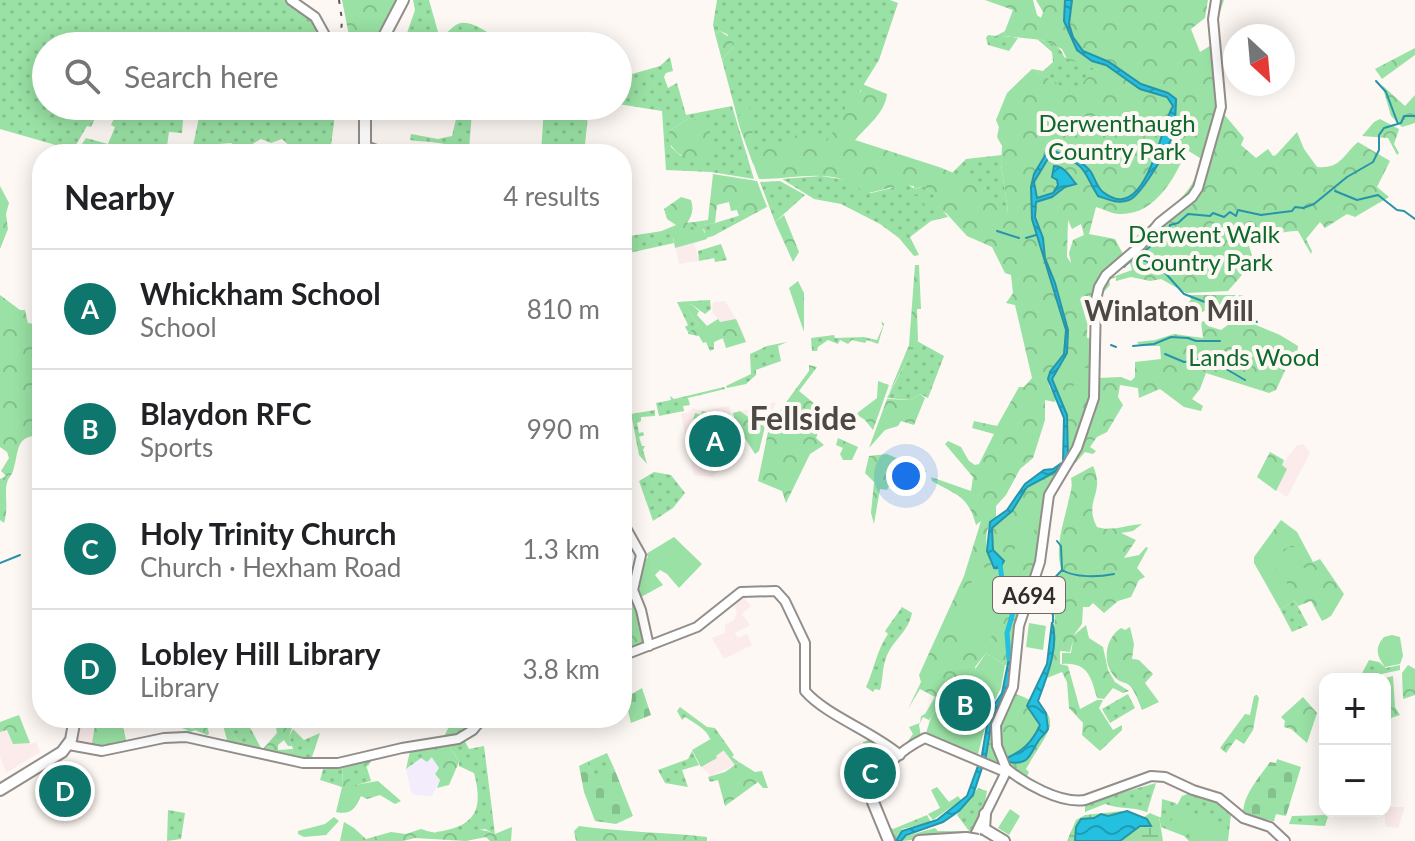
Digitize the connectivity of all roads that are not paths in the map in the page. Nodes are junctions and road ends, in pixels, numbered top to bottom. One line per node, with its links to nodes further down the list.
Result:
1 (291, 0): 4 (main road)
2 (403, 0): 5 (highway)
3 (1216, 0): 17 (main road, A694)
4 (323, 32)
5 (386, 32)
6 (365, 120): 7 (highway)
7 (365, 144)
8 (632, 538): 9 (main road)
9 (649, 646): 10 (main road); 15 (main road)
10 (632, 652)
11 (71, 728): 16 (highway)
12 (72, 728): 14 (highway)
13 (474, 728): 14 (main road)
14 (71, 744): 16 (highway)
15 (897, 753): 17 (main road); 19 (main road)
16 (50, 758): 18 (highway)
17 (1003, 771): 20 (main road); 27 (main road)
18 (0, 790)
19 (871, 799): 22 (highway); 23 (highway)
20 (985, 814): 21 (highway)
21 (968, 838): 24 (highway); 25 (highway); 26 (highway)
22 (881, 841)
23 (889, 841)
24 (919, 841)
25 (938, 841)
26 (1004, 841)
27 (1285, 841)

